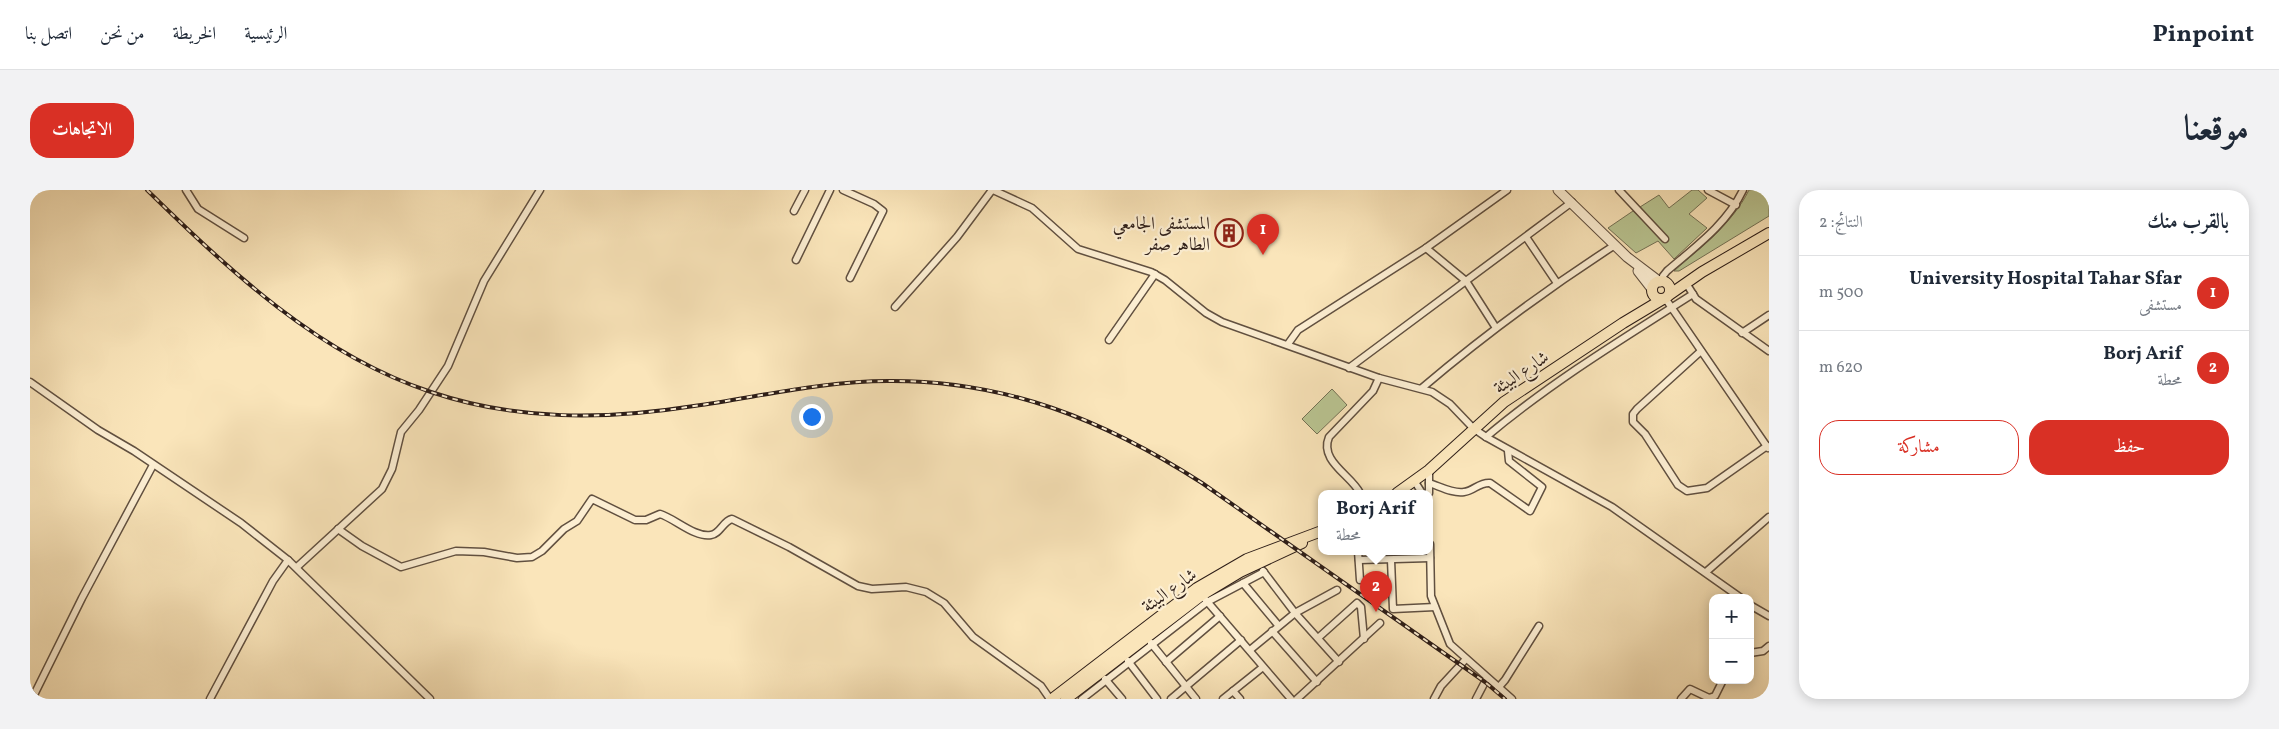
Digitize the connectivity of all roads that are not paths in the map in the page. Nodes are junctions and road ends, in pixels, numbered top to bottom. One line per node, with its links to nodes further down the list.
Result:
1 (186, 190): 19 (street)
2 (540, 190): 60 (street)
3 (805, 190): 16 (street)
4 (830, 190): 23 (street)
5 (842, 190): 26 (street)
6 (993, 190): 13 (street); 33 (street)
7 (1011, 190): 13 (street)
8 (1507, 190): 22 (street)
9 (1619, 190): 20 (street)
10 (1708, 190): 15 (street)
11 (1743, 190): 15 (street)
12 (1563, 191): 14 (street)
13 (1004, 196): 25 (street)
14 (1572, 202): 18 (street); 21 (street)
15 (1736, 205): 29 (street)
16 (794, 211)
17 (1769, 234): 24 (main road)
18 (1526, 237): 27 (street); 28 (street)
19 (244, 238)
20 (1665, 239)
21 (1615, 246): 28 (street); 29 (street)
22 (1426, 248): 27 (street); 40 (street)
23 (796, 260)
24 (1702, 272): 29 (main road); 30 (main road, شارع البيئة)
25 (1155, 274): 39 (street); 40 (street)
26 (850, 278)
27 (1466, 281): 37 (street); 43 (street)
28 (1557, 283): 37 (street)
29 (1660, 284): 32 (main road); 32 (main road); 36 (main road, شارع البيئة)
30 (1686, 284): 31 (street); 32 (main road, شارع البيئة)
31 (1693, 294): 34 (street); 38 (street)
32 (1666, 298): 34 (street); 36 (main road, شارع البيئة)
33 (895, 306)
34 (1672, 308): 41 (street); 48 (street)
35 (1769, 314): 38 (street)
36 (1622, 322): 47 (main road, شارع البيئة)
37 (1496, 328): 46 (street)
38 (1742, 333): 42 (street)
39 (1109, 340)
40 (1288, 344): 43 (street)
41 (1701, 351): 49 (street); 49 (street)
42 (1769, 351)
43 (1350, 368): 44 (street)
44 (1379, 378): 46 (street); 55 (street)
45 (30, 382): 51 (street)
46 (1422, 388): 47 (street)
47 (1473, 428): 48 (street); 52 (main road, شارع البيئة)
48 (1486, 437): 50 (street)
49 (1767, 443)
50 (1508, 451): 54 (street); 71 (street)
51 (153, 465): 65 (street); 105 (street)
52 (1430, 470): 53 (main road, شارع البيئة); 54 (street)
53 (1414, 482): 56 (main road, شارع البيئة); 57 (street)
54 (1429, 483): 58 (street)
55 (1358, 490)
56 (1402, 490)
57 (1420, 490)
58 (1429, 490)
59 (1769, 517): 71 (street)
60 (338, 529): 69 (street); 108 (street)
61 (1318, 533): 76 (main road, شارع البيئة)
62 (1318, 534): 68 (main road, شارع البيئة)
63 (1358, 555): 66 (street)
64 (1430, 558): 67 (street); 77 (street)
65 (288, 560): 69 (street); 106 (street)
66 (1358, 560): 67 (street); 72 (street)
67 (1391, 560): 77 (street)
68 (1257, 564): 70 (street); 76 (main road, شارع البيئة)
69 (297, 567): 107 (street)
70 (1264, 572): 73 (street); 79 (street)
71 (1706, 572): 75 (street)
72 (1360, 580)
73 (1244, 583): 76 (street); 83 (street)
74 (1338, 590): 79 (street)
75 (1736, 594)
76 (1202, 595): 80 (street); 89 (street); 108 (main road, شارع البيئة); 109 (main road, شارع البيئة)
77 (1435, 607): 93 (street)
78 (1754, 607): 81 (street)
79 (1295, 613): 83 (street); 86 (street)
80 (1220, 616): 88 (street); 95 (street)
81 (1769, 616)
82 (1380, 623): 87 (street)
83 (1278, 625): 85 (street)
84 (1539, 626): 103 (street)
85 (1272, 631): 91 (street); 100 (street)
86 (1318, 638): 87 (street); 96 (street)
87 (1364, 639): 96 (street)
88 (1241, 640): 91 (street); 102 (street)
89 (1152, 644): 94 (street); 95 (street)
90 (1769, 646): 92 (street)
91 (1250, 650): 97 (street)
92 (1754, 652)
93 (1465, 660): 98 (street); 119 (street)
94 (1128, 661): 99 (street); 112 (street)
95 (1166, 662): 102 (street)
96 (1339, 662): 100 (street)
97 (1263, 666): 104 (street); 117 (street)
98 (1487, 678): 103 (street); 120 (street)
99 (1105, 679): 110 (street); 111 (street)
100 (1317, 682): 118 (street)
101 (1721, 684): 122 (street)
102 (1186, 688): 113 (street); 114 (street)
103 (1498, 688): 121 (street)
104 (1233, 691): 115 (street); 116 (street)
105 (32, 699)
106 (210, 699)
107 (430, 699)
108 (1051, 699)
109 (1066, 699)
110 (1083, 699)
111 (1122, 699)
112 (1158, 699)
113 (1171, 699)
114 (1196, 699)
115 (1222, 699)
116 (1240, 699)
117 (1291, 699)
118 (1297, 699)
119 (1434, 699)
120 (1476, 699)
121 (1512, 699)
122 (1680, 699)

